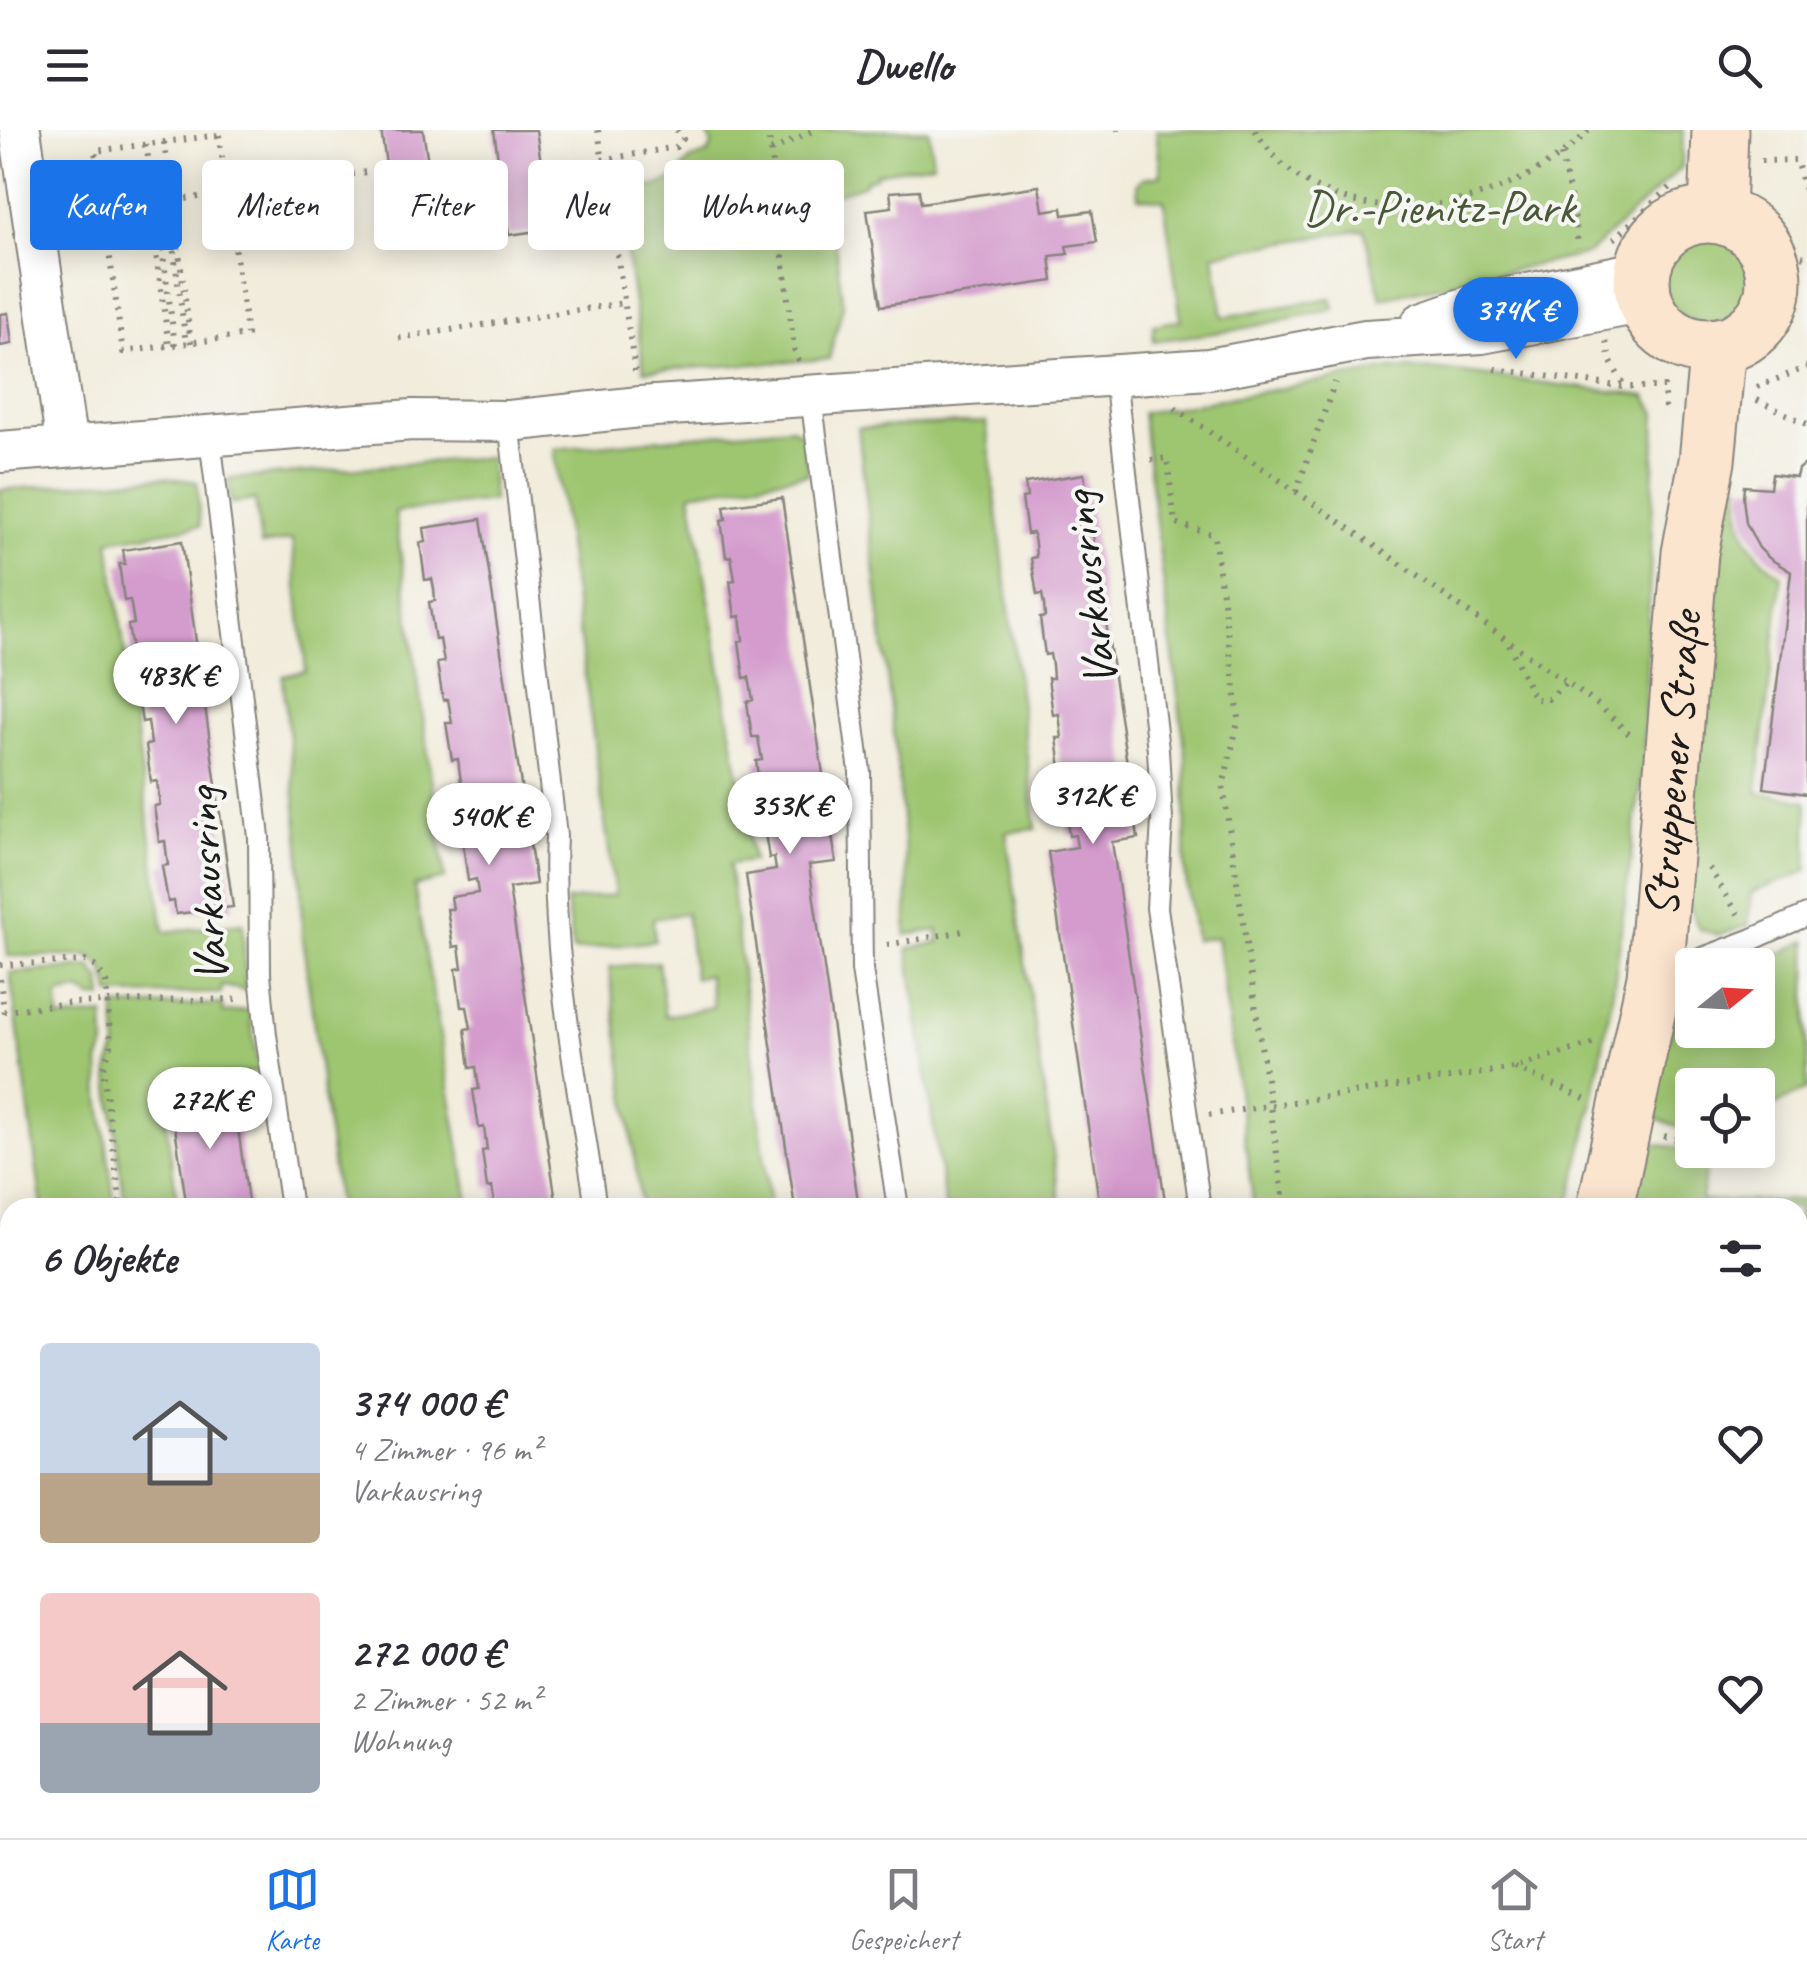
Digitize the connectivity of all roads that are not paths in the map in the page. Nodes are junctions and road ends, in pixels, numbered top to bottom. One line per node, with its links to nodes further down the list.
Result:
1 (20, 130): 9 (street)
2 (1727, 175): 3 (main road); 4 (main road)
3 (1631, 274): 4 (main road); 5 (street)
4 (1701, 344): 12 (main road, Struppener Straße)
5 (1115, 377): 6 (street); 16 (lane, Varkausring)
6 (811, 396): 7 (street); 15 (lane)
7 (510, 421): 8 (street); 14 (lane)
8 (210, 438): 9 (street); 13 (lane, Varkausring)
9 (67, 446): 10 (street)
10 (0, 452)
11 (1807, 915): 12 (lane)
12 (1650, 1002): 17 (main road, Struppener Straße)
13 (290, 1198)
14 (595, 1198)
15 (897, 1198)
16 (1199, 1198)
17 (1607, 1198)

